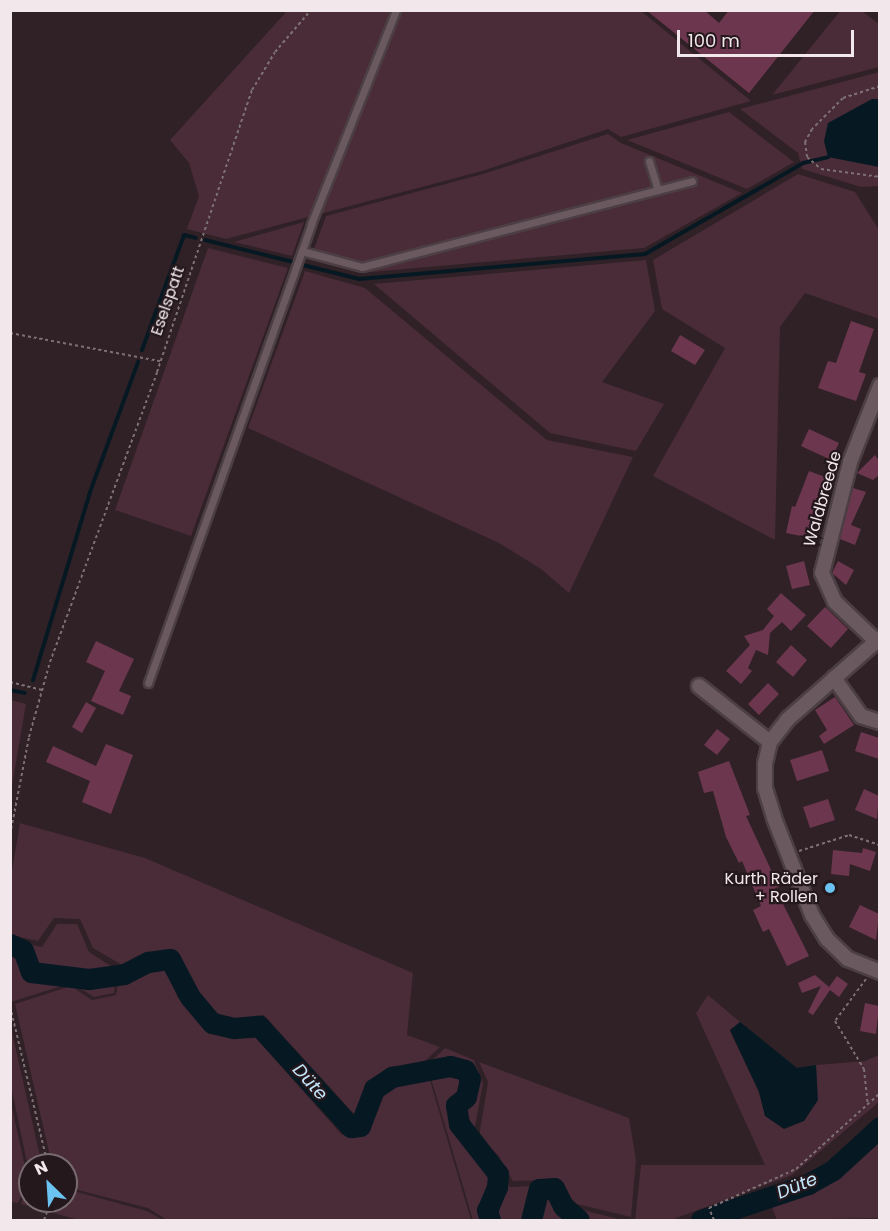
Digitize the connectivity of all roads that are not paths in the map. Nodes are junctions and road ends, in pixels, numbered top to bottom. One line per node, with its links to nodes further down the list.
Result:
1 (396, 10): 5 (lane)
2 (649, 161): 4 (lane)
3 (692, 181): 4 (lane)
4 (658, 190): 5 (lane)
5 (302, 250): 9 (lane)
6 (879, 386): 7 (street, Waldbreede)
7 (878, 639): 8 (street)
8 (834, 678): 11 (street); 12 (street)
9 (148, 683)
10 (699, 686): 12 (street)
11 (879, 723)
12 (770, 742): 13 (street)
13 (876, 972)

